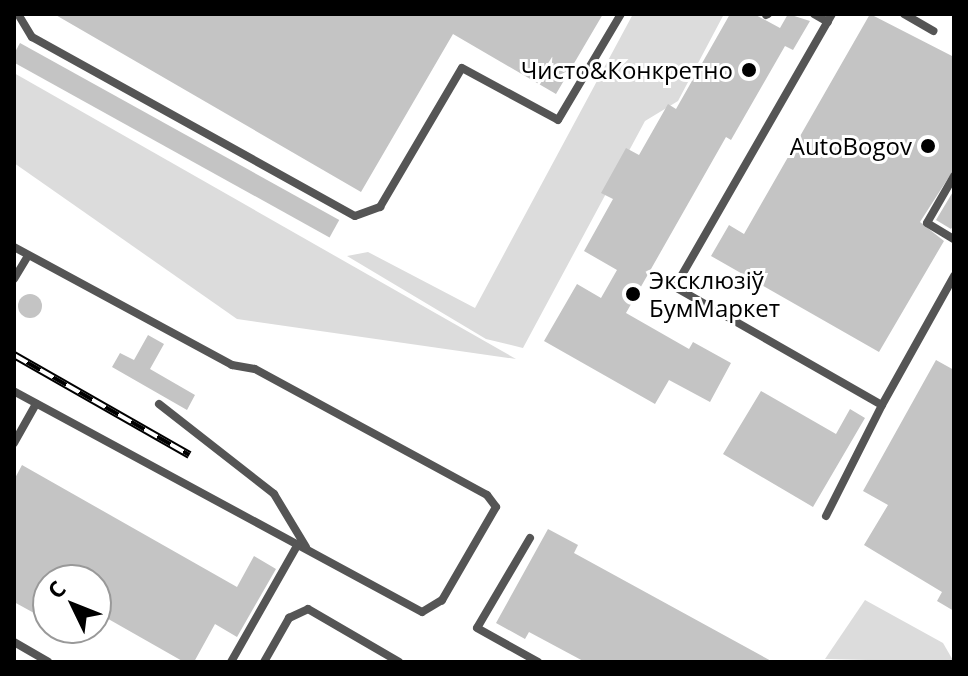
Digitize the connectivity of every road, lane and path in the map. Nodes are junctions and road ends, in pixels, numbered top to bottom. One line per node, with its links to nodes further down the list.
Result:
1 (18, 14): 2 (lane)
2 (621, 14)
3 (814, 14): 5 (lane)
4 (904, 14): 6 (lane)
5 (830, 18): 16 (lane)
6 (934, 31)
7 (954, 176): 8 (lane)
8 (954, 239)
9 (14, 247): 10 (lane)
10 (27, 257): 12 (lane); 21 (lane)
11 (954, 276): 16 (lane)
12 (14, 279)
13 (14, 391): 14 (lane)
14 (36, 404): 17 (lane); 20 (lane)
15 (159, 404): 21 (lane)
16 (882, 405): 18 (lane)
17 (14, 443)
18 (826, 516)
19 (530, 538): 27 (lane)
20 (298, 544): 21 (lane); 24 (lane)
21 (309, 551)
22 (14, 642): 23 (lane)
23 (48, 662)
24 (231, 662)
25 (264, 662): 26 (lane)
26 (399, 662)
27 (538, 662)

